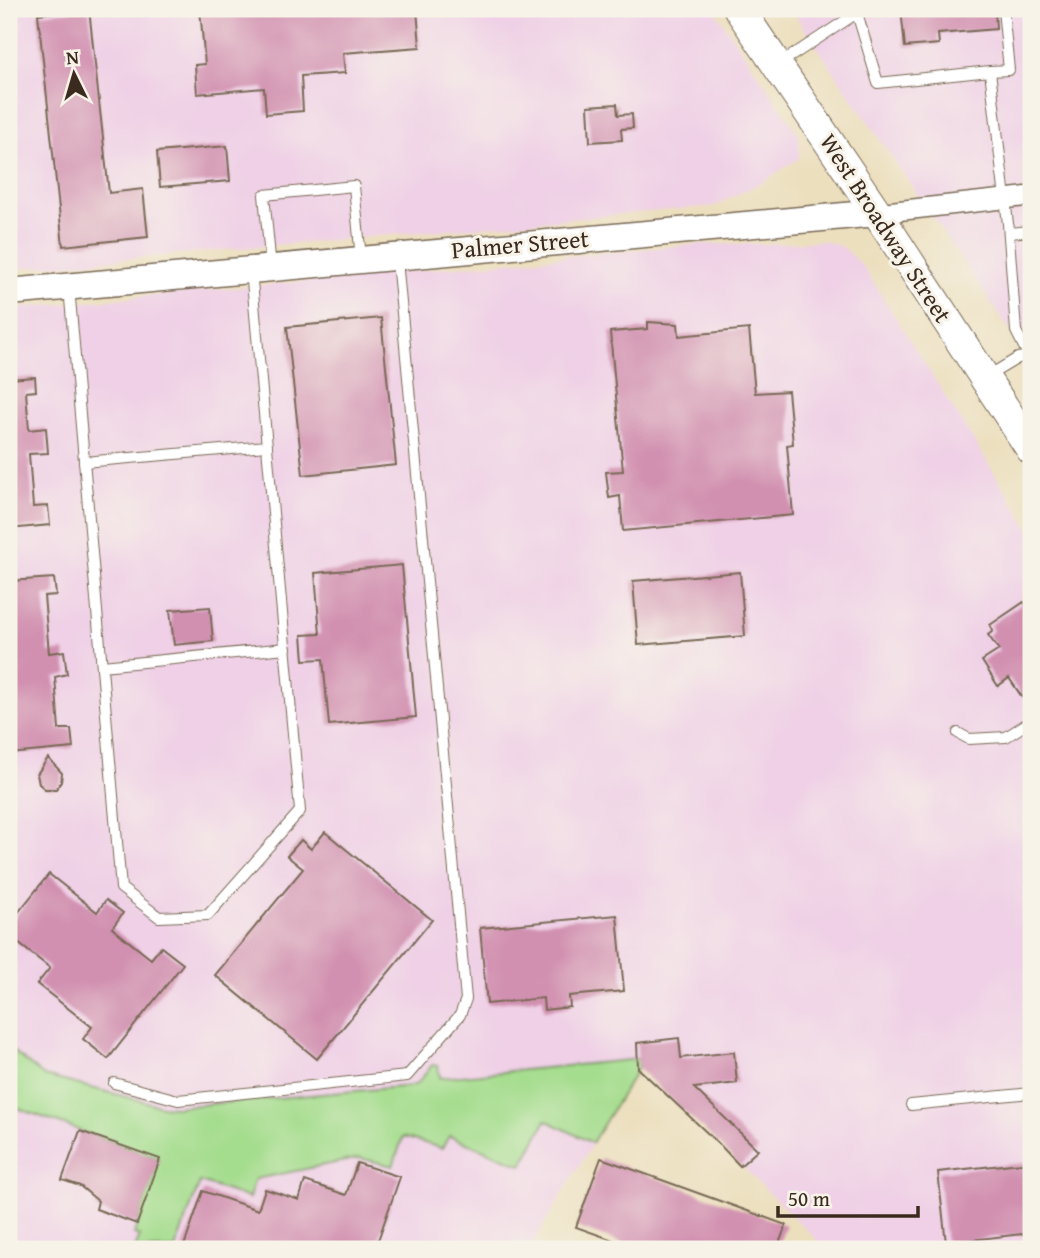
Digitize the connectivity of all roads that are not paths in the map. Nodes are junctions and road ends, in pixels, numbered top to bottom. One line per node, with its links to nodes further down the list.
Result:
1 (739, 9): 4 (main road, West Broadway Street)
2 (1003, 9): 5 (lane)
3 (857, 11): 4 (lane); 5 (lane)
4 (777, 65): 8 (main road, West Broadway Street)
5 (990, 71): 7 (lane)
6 (1031, 197): 7 (street, Palmer Street)
7 (1005, 199): 8 (street, Palmer Street); 10 (lane)
8 (877, 213): 11 (street, Palmer Street); 17 (main road, West Broadway Street)
9 (1031, 231): 10 (lane)
10 (1009, 233): 16 (lane)
11 (397, 256): 12 (street, Palmer Street); 25 (lane)
12 (361, 259): 13 (street, Palmer Street); 13 (lane)
13 (261, 269): 14 (street, Palmer Street); 18 (lane)
14 (69, 287): 15 (street, Palmer Street); 20 (lane)
15 (9, 292)
16 (1030, 352): 17 (lane)
17 (985, 379): 19 (main road, West Broadway Street)
18 (267, 446): 20 (lane); 21 (lane)
19 (1031, 449)
20 (84, 463): 22 (lane)
21 (286, 648): 22 (lane); 22 (lane)
22 (102, 666)
23 (1031, 721): 24 (lane)
24 (958, 733)
25 (114, 1083)
26 (1031, 1093): 27 (lane)
27 (911, 1105)

